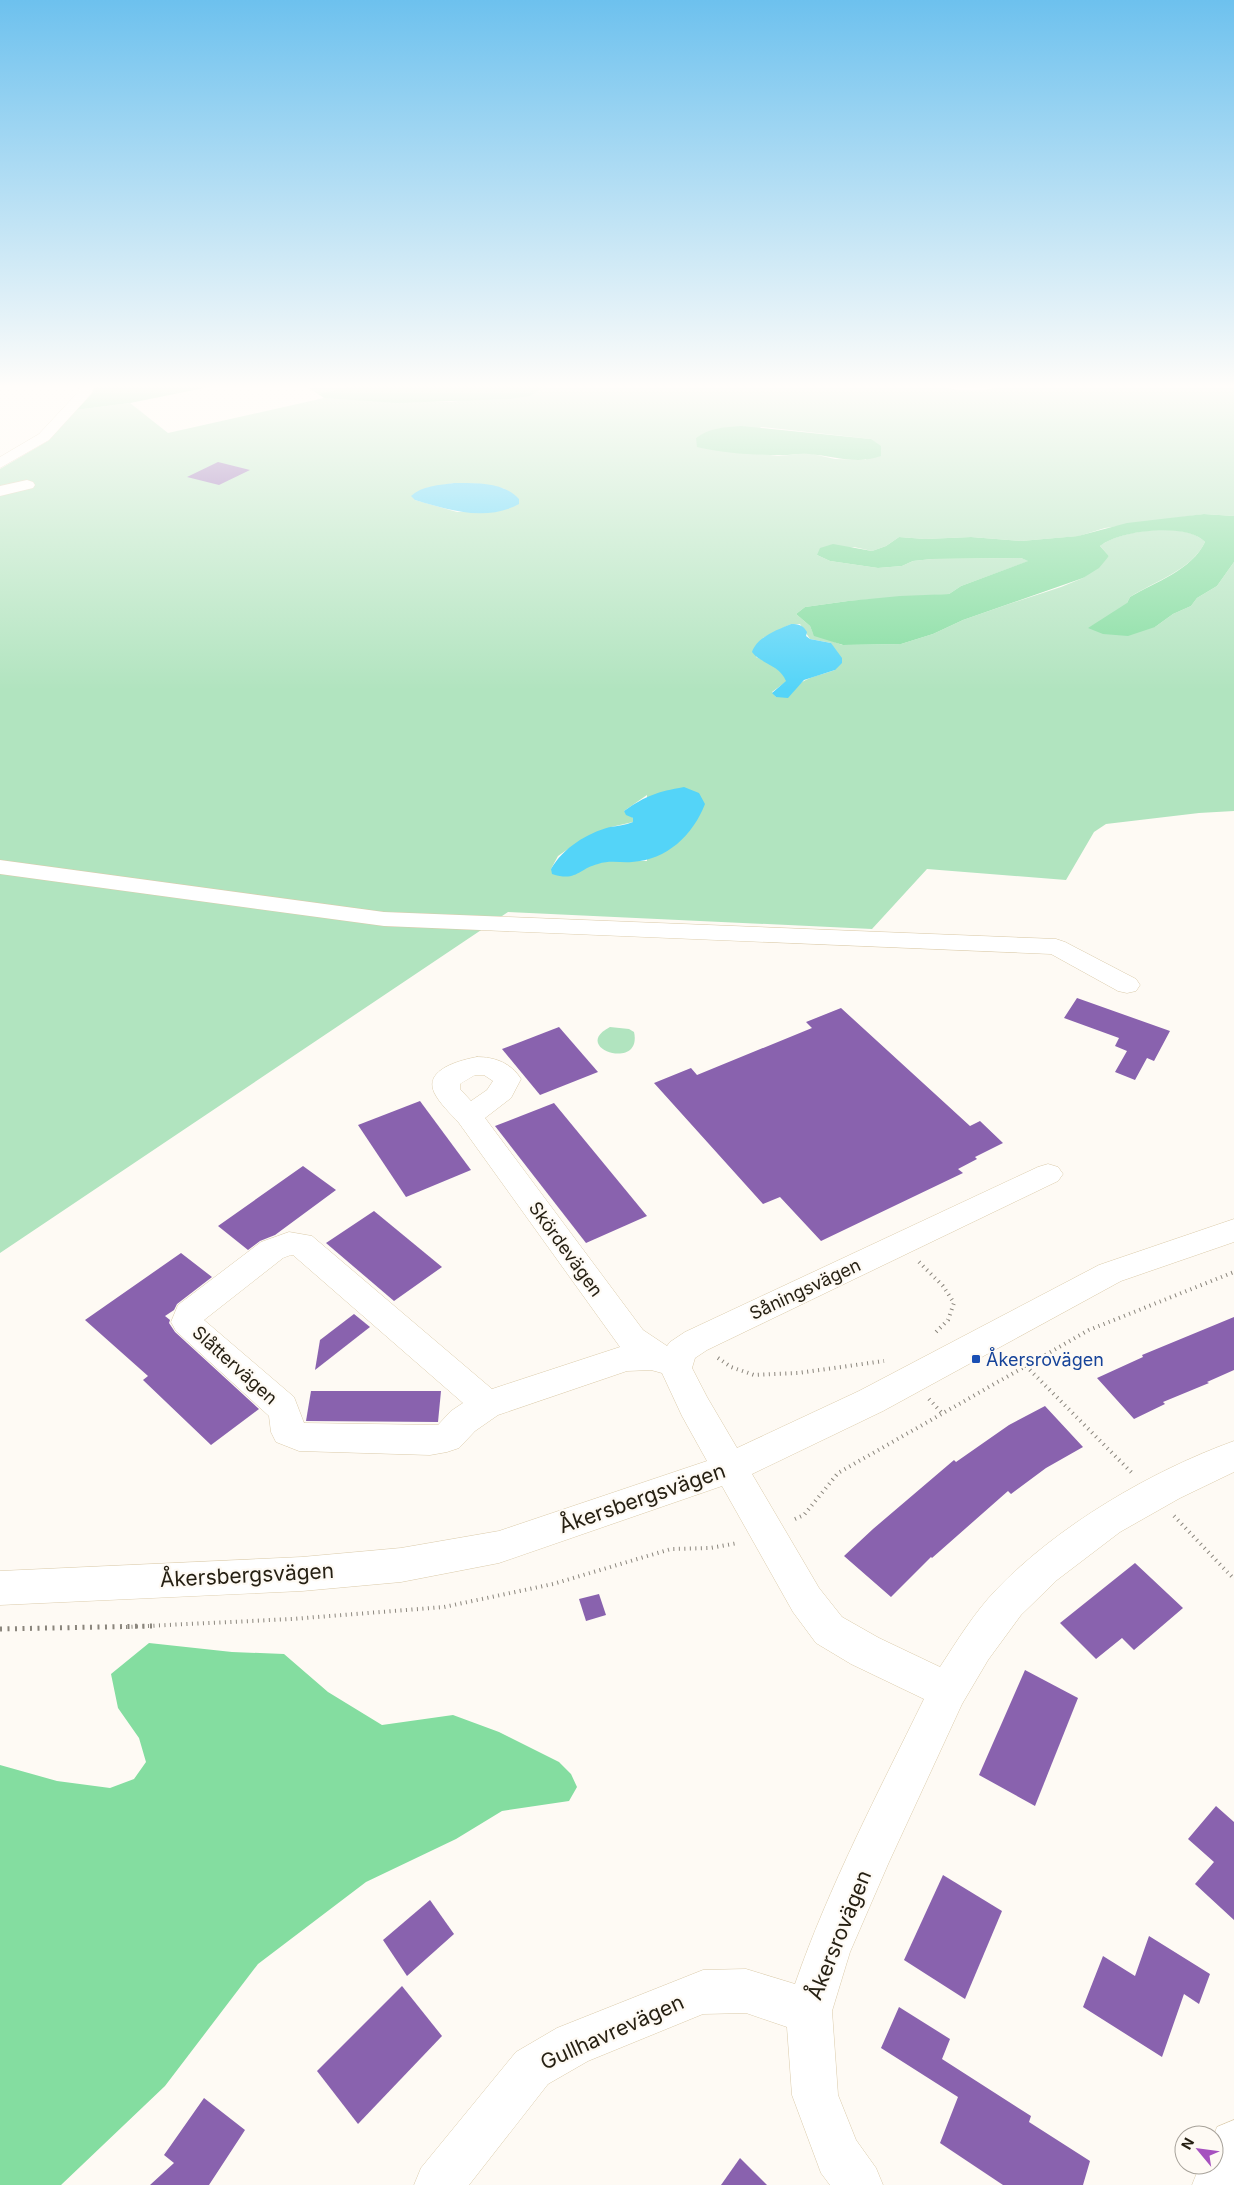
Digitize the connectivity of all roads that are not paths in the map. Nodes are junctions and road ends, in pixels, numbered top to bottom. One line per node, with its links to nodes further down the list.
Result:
1 (18, 487): 2 (street)
2 (0, 491)
3 (0, 867): 4 (street)
4 (1127, 985)
5 (469, 1116): 8 (street, Skördevägen)
6 (1048, 1174): 8 (street, Såningsvägen)
7 (1234, 1230): 11 (street, Åkersbergsvägen)
8 (666, 1362): 9 (street, Slåttervägen); 11 (street)
9 (486, 1404): 9 (street, Slåttervägen)
10 (1234, 1456): 13 (street, Åkersrovägen)
11 (730, 1468): 12 (street, Åkersbergsvägen); 13 (street)
12 (0, 1588)
13 (948, 1691): 14 (street, Åkersrovägen)
14 (809, 2012): 16 (street, Gullhavrevägen); 17 (street, Åkersrovägen)
15 (1234, 2144): 18 (street)
16 (438, 2185)
17 (859, 2185)
18 (1216, 2185)

